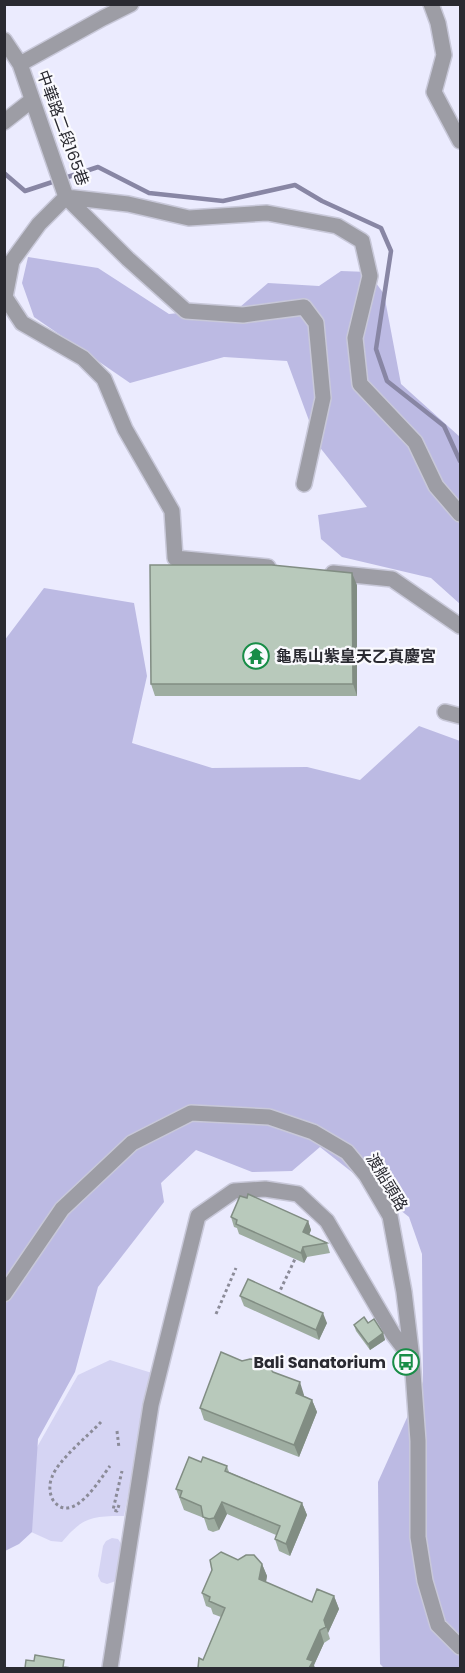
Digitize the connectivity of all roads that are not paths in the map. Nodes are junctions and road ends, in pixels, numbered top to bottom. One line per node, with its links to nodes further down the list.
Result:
1 (131, 4): 4 (street)
2 (431, 4): 7 (street)
3 (4, 40): 4 (street, 中華路二段165巷)
4 (20, 64): 5 (street, 中華路二段165巷)
5 (32, 100): 6 (street); 8 (street, 中華路二段165巷)
6 (4, 122)
7 (460, 141)
8 (64, 193): 9 (street); 10 (street, 中華路二段165巷); 11 (street)
9 (304, 484)
10 (460, 514)
11 (278, 568)
12 (323, 572): 13 (street)
13 (460, 626)
14 (4, 1294): 15 (street, 渡船頭路)
15 (412, 1359): 16 (street, 渡船頭路); 17 (street)
16 (460, 1647)
17 (110, 1668)

